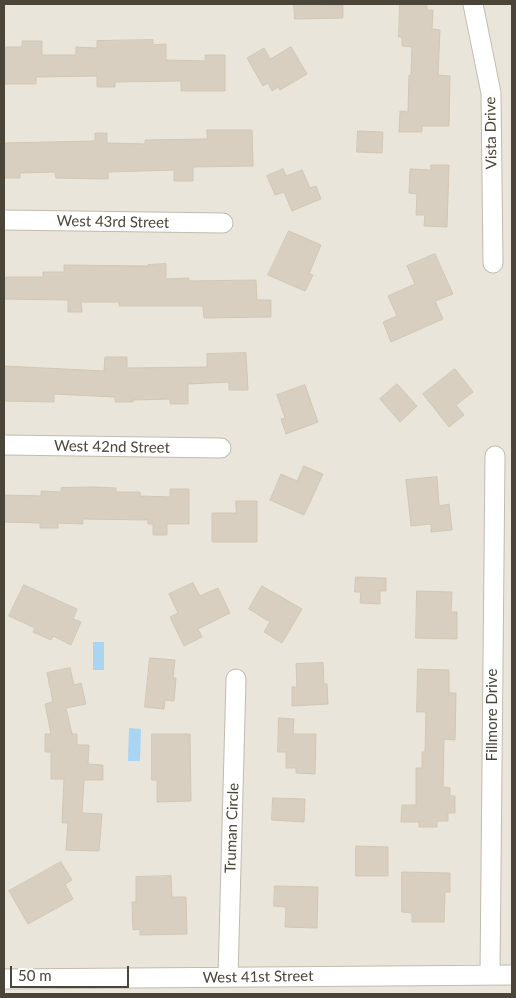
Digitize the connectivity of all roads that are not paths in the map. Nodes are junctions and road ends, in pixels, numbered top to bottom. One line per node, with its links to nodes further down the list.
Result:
1 (473, 4): 4 (street, Vista Drive)
2 (4, 220): 3 (street, West 43rd Street)
3 (223, 223)
4 (493, 263)
5 (4, 445): 6 (street, West 42nd Street)
6 (221, 448)
7 (495, 456): 9 (street, Fillmore Drive)
8 (236, 679): 11 (street, Truman Circle)
9 (490, 974): 10 (street, West 41st Street); 11 (street, West 41st Street)
10 (512, 975)
11 (228, 977): 12 (street, West 41st Street)
12 (4, 979)

